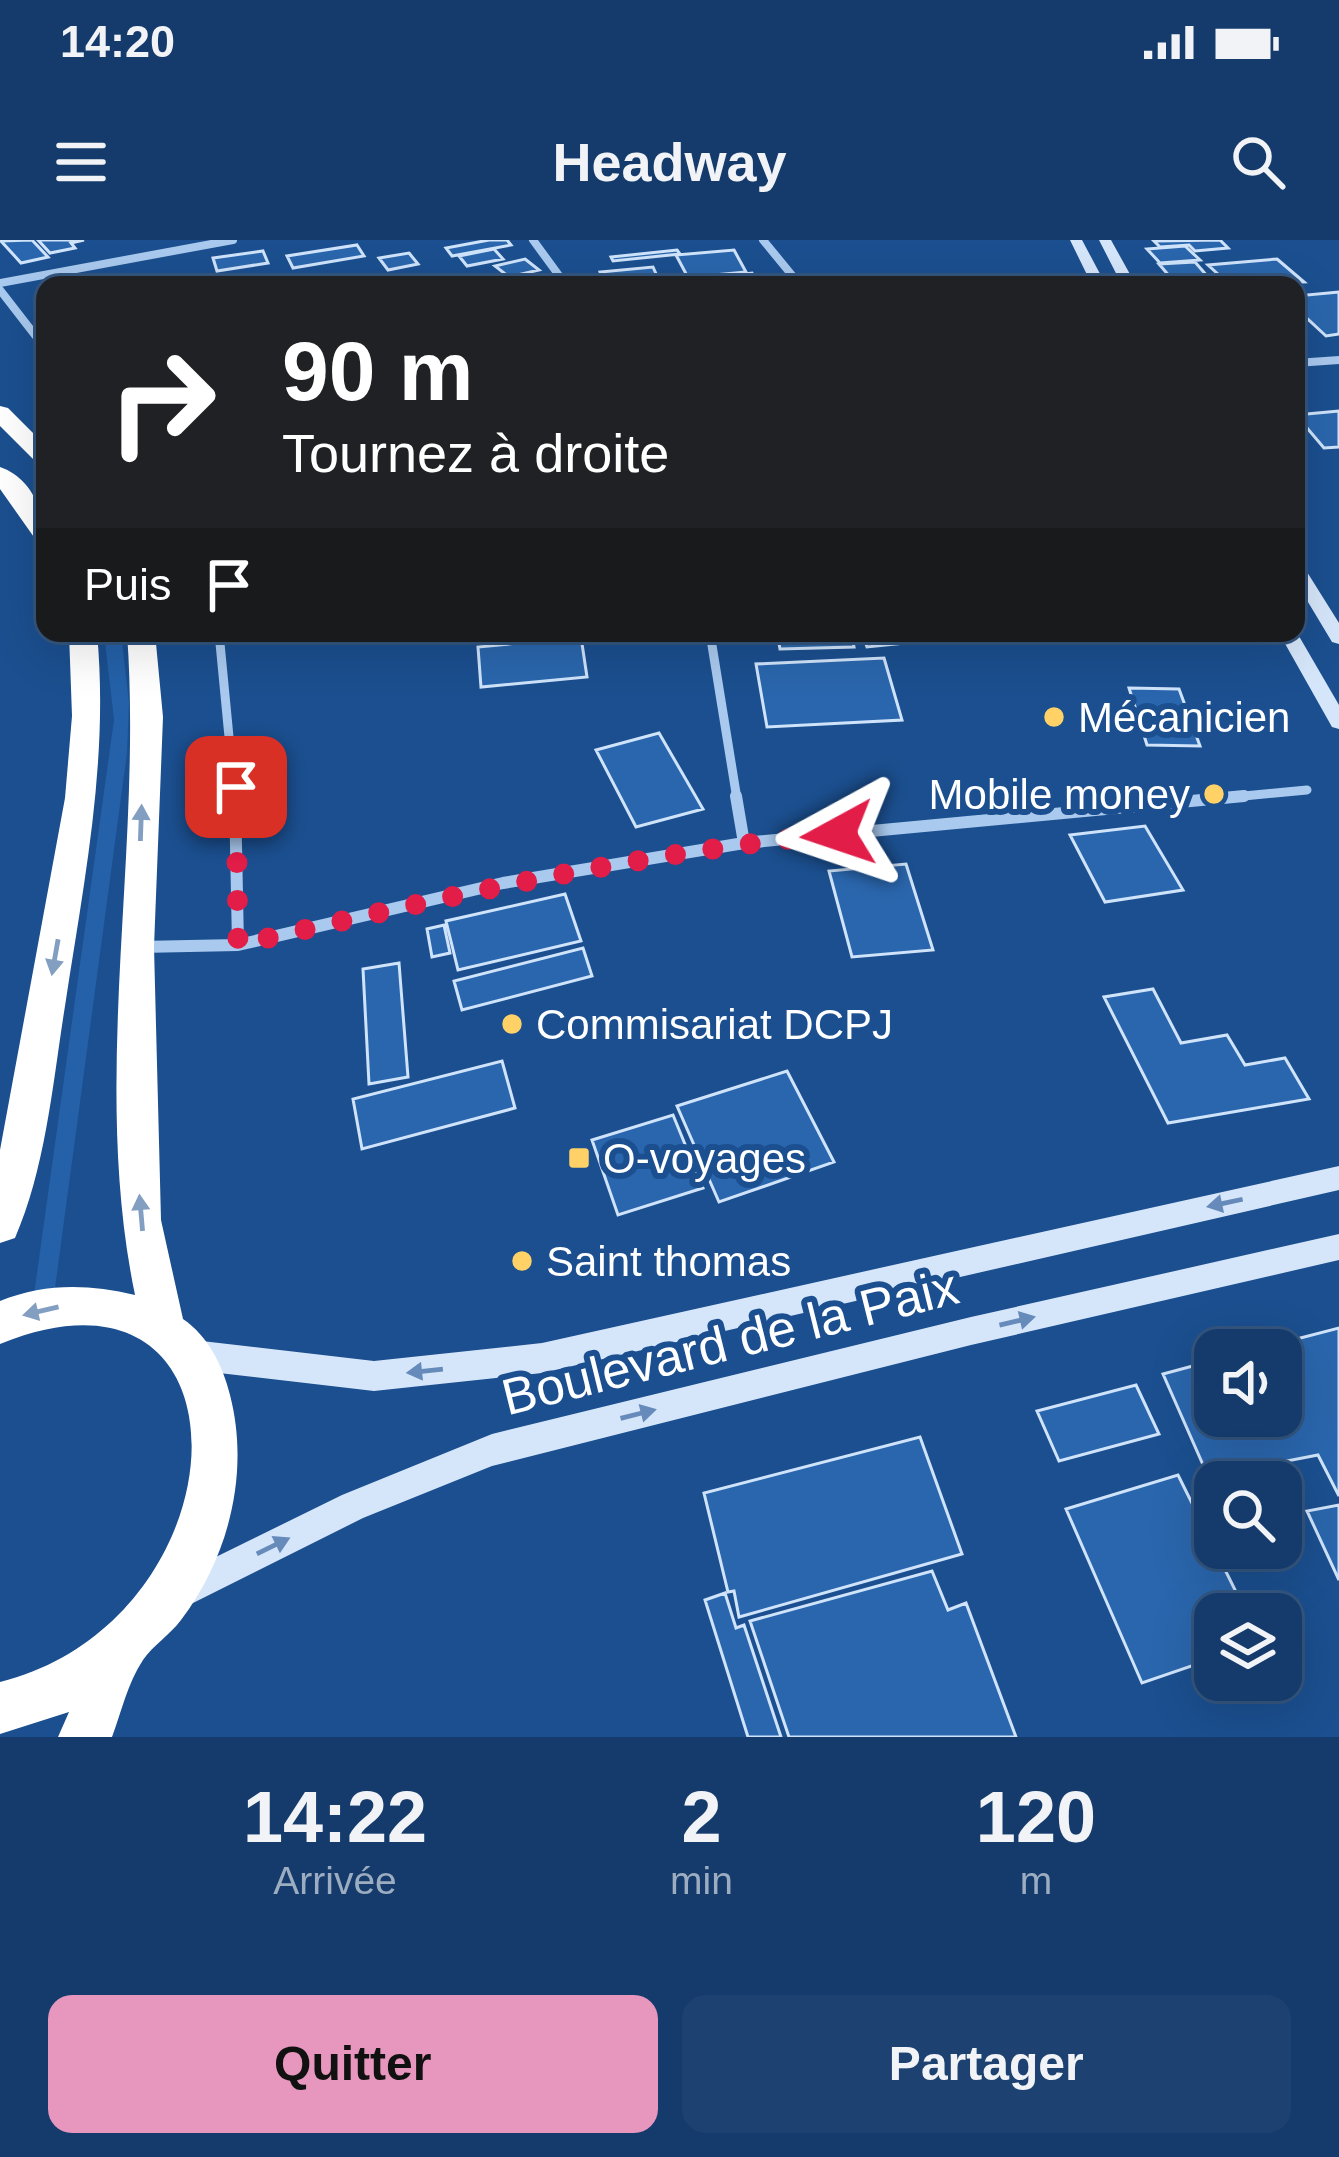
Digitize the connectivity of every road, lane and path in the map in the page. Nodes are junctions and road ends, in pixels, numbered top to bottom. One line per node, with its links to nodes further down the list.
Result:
1 (233, 240): 6 (street)
2 (533, 240): 7 (street)
3 (763, 240): 8 (street)
4 (1076, 240): 9 (main road)
5 (1105, 240): 10 (main road)
6 (55, 276)
7 (558, 276)
8 (793, 276)
9 (1094, 276)
10 (1124, 276)
11 (36, 280): 12 (street)
12 (0, 287): 13 (street)
13 (36, 335)
14 (1339, 360): 15 (street)
15 (1305, 362)
16 (0, 413): 17 (highway)
17 (36, 449)
18 (0, 474): 19 (highway)
19 (36, 519)
20 (1305, 583): 21 (main road)
21 (1339, 638)
22 (84, 642): 33 (highway, one-way to 33)
23 (142, 642): 31 (highway, one-way to 23)
24 (220, 642): 30 (street)
25 (711, 642): 29 (street)
26 (1293, 642): 27 (main road)
27 (1339, 722)
28 (1307, 790): 29 (street)
29 (744, 843): 30 (street)
30 (238, 945): 31 (street)
31 (136, 947): 36 (highway, one-way to 31)
32 (1339, 1178): 36 (main road, Boulevard de la Paix, one-way to 36)
33 (0, 1224)
34 (1339, 1247): 37 (main road, Boulevard de la Paix, one-way to 34)
35 (0, 1323): 36 (highway, one-way to 35)
36 (178, 1341): 37 (highway)
37 (168, 1598): 38 (highway)
38 (125, 1641): 39 (highway); 40 (highway)
39 (0, 1708)
40 (85, 1737)

